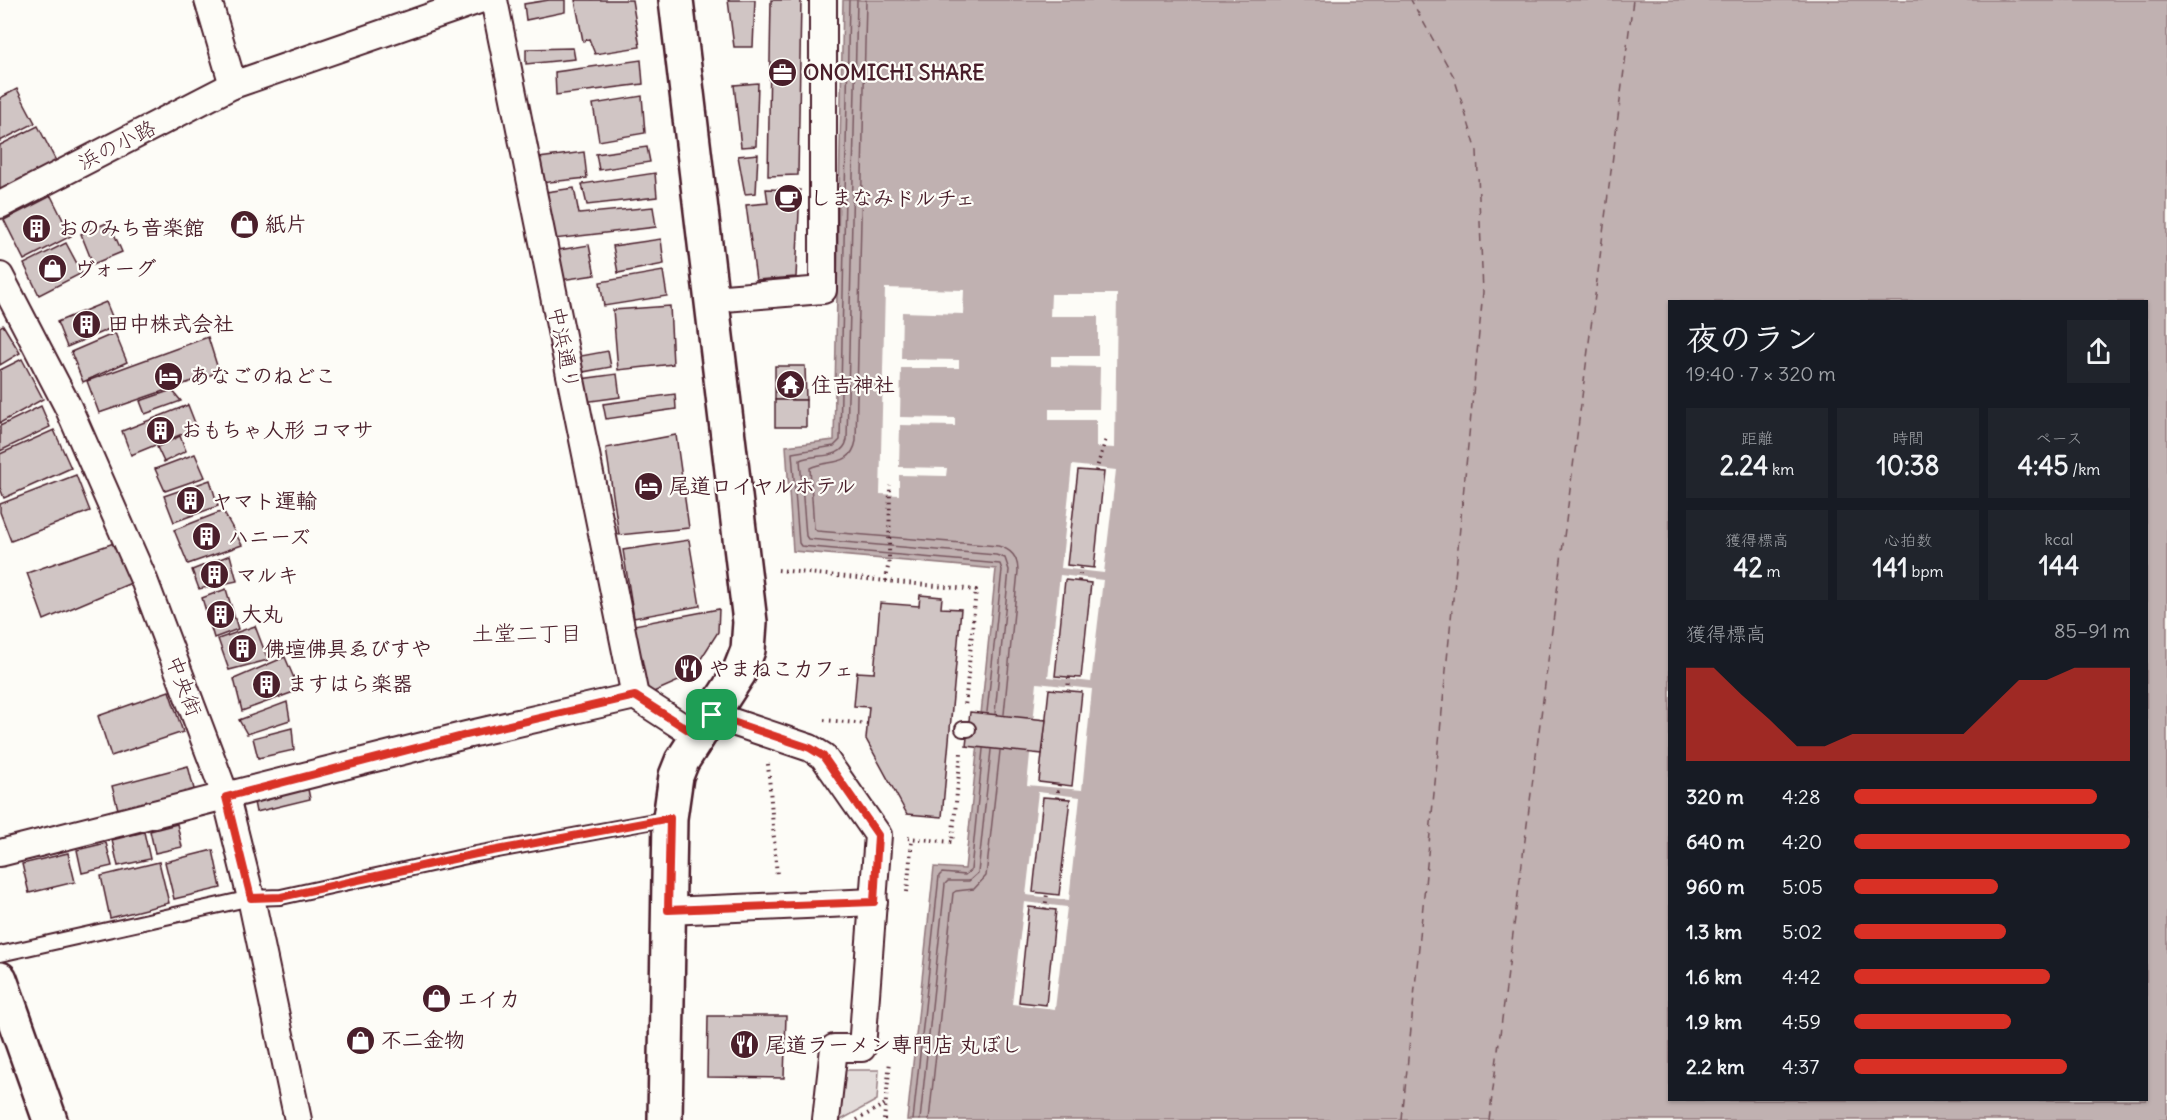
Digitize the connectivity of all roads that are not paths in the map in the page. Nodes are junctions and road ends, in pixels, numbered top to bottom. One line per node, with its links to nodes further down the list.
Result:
1 (208, 0): 6 (street)
2 (479, 0): 6 (street, 浜の小路)
3 (494, 0): 10 (street, 中浜通り)
4 (676, 0): 9 (main road)
5 (823, 0): 9 (street)
6 (233, 85): 7 (street, 浜の小路)
7 (0, 205)
8 (0, 276): 12 (street, 中央街)
9 (712, 299): 11 (main road)
10 (635, 696): 11 (street); 12 (street)
11 (705, 726): 13 (main road); 16 (street)
12 (226, 797): 14 (street); 15 (street, 中央街)
13 (670, 818): 15 (lane); 17 (main road)
14 (0, 853)
15 (251, 898): 18 (lane); 21 (street, 中央街)
16 (874, 902): 17 (street); 23 (street)
17 (668, 910): 22 (main road)
18 (0, 954)
19 (0, 979): 20 (main road)
20 (50, 1120)
21 (298, 1120)
22 (665, 1120)
23 (826, 1120)

